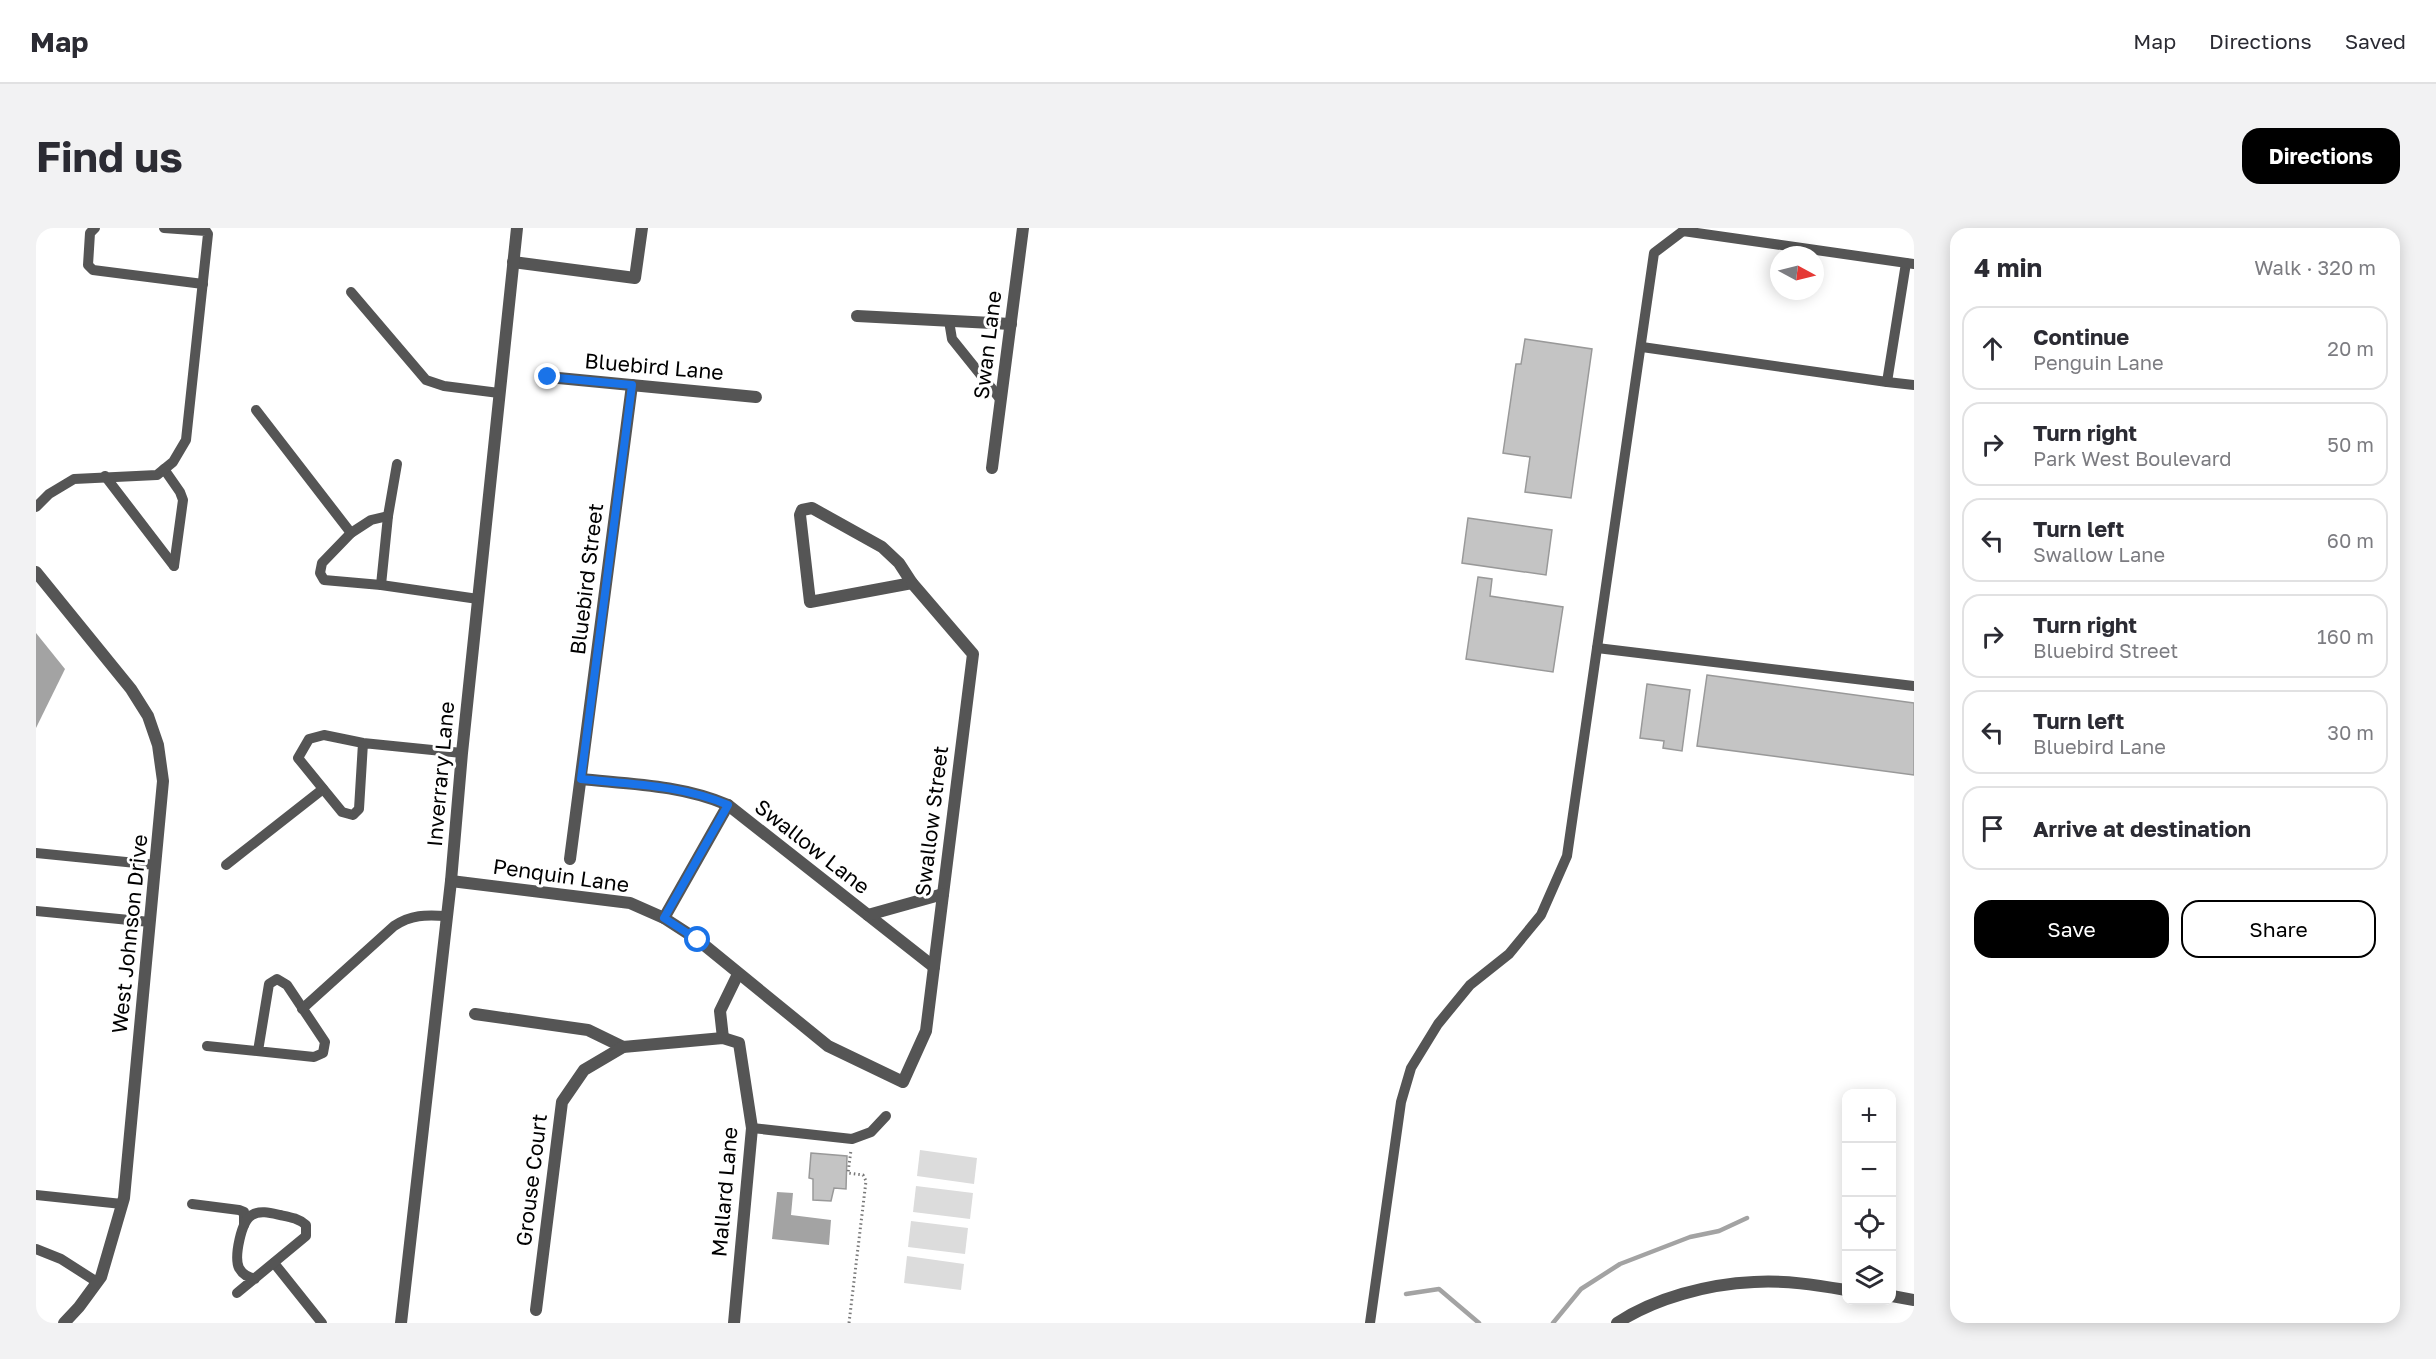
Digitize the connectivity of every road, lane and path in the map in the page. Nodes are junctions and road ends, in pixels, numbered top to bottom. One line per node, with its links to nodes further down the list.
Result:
1 (95, 228): 8 (lane)
2 (164, 228): 8 (lane)
3 (517, 228): 6 (street, Inverrary Lane)
4 (642, 228): 6 (street)
5 (1023, 228): 12 (street, Swan Lane)
6 (513, 262): 18 (street, Inverrary Lane)
7 (1910, 264): 13 (lane); 15 (lane)
8 (202, 284): 24 (lane)
9 (351, 292): 18 (lane)
10 (857, 316): 11 (street)
11 (949, 321): 12 (street); 20 (lane)
12 (1011, 324): 20 (street, Swan Lane)
13 (1642, 347): 15 (lane); 33 (lane)
14 (548, 377): 16 (street, Bluebird Lane)
15 (1887, 382): 17 (lane)
16 (632, 385): 19 (street, Bluebird Lane); 37 (street, Bluebird Street)
17 (1914, 385)
18 (499, 393): 32 (street, Inverrary Lane)
19 (756, 397)
20 (1001, 400): 23 (street, Swan Lane)
21 (256, 410): 28 (lane)
22 (397, 464): 27 (lane)
23 (992, 468)
24 (164, 469): 25 (lane); 25 (lane)
25 (105, 476): 26 (lane)
26 (36, 507)
27 (388, 516): 28 (lane); 31 (lane)
28 (351, 533): 31 (lane)
29 (36, 572): 42 (street, West Johnson Drive)
30 (912, 584): 30 (street, Swallow Street); 45 (street, Swallow Street)
31 (381, 585): 32 (lane)
32 (478, 599): 36 (street, Inverrary Lane)
33 (1597, 648): 34 (lane); 81 (lane)
34 (1914, 686)
35 (363, 743): 36 (lane); 38 (lane); 38 (lane)
36 (462, 753): 44 (street, Inverrary Lane)
37 (581, 779): 39 (street, Swallow Lane); 41 (street, Bluebird Street)
38 (323, 789): 43 (lane)
39 (728, 805): 47 (street, Swallow Lane); 49 (street)
40 (36, 854): 42 (lane)
41 (570, 859)
42 (156, 865): 50 (street, West Johnson Drive)
43 (226, 865)
44 (451, 881): 48 (street, Inverrary Lane); 49 (street, Penquin Lane)
45 (943, 894): 47 (street); 51 (street, Swallow Street)
46 (36, 911): 50 (lane)
47 (868, 915): 51 (street, Swallow Lane)
48 (447, 916): 53 (lane); 78 (street, Inverrary Lane)
49 (664, 918): 52 (street, Penquin Lane)
50 (150, 922): 64 (street, West Johnson Drive)
51 (934, 967): 59 (street, Swallow Street)
52 (738, 974): 55 (street); 59 (street, Penquin Lane)
53 (302, 1009): 58 (lane); 58 (lane)
54 (475, 1014): 57 (street)
55 (723, 1038): 57 (street); 61 (street, Mallard Lane)
56 (207, 1046): 58 (lane)
57 (623, 1047): 75 (street, Grouse Court)
58 (258, 1051)
59 (903, 1082)
60 (886, 1116): 62 (lane)
61 (752, 1128): 62 (lane); 79 (street, Mallard Lane)
62 (852, 1139): 80 (path)
63 (36, 1195): 64 (lane)
64 (122, 1204): 70 (street, West Johnson Drive)
65 (192, 1204): 66 (lane)
66 (244, 1225): 68 (lane); 69 (lane)
67 (36, 1250): 70 (lane)
68 (274, 1263): 69 (lane); 77 (lane)
69 (255, 1279): 72 (lane)
70 (97, 1282): 76 (street, West Johnson Drive)
71 (1842, 1289): 82 (street)
72 (237, 1293)
73 (1896, 1297): 74 (street)
74 (1914, 1300)
75 (536, 1310)
76 (64, 1323)
77 (322, 1323)
78 (401, 1323)
79 (734, 1323)
80 (849, 1323)
81 (1370, 1323)
82 (1617, 1323)

